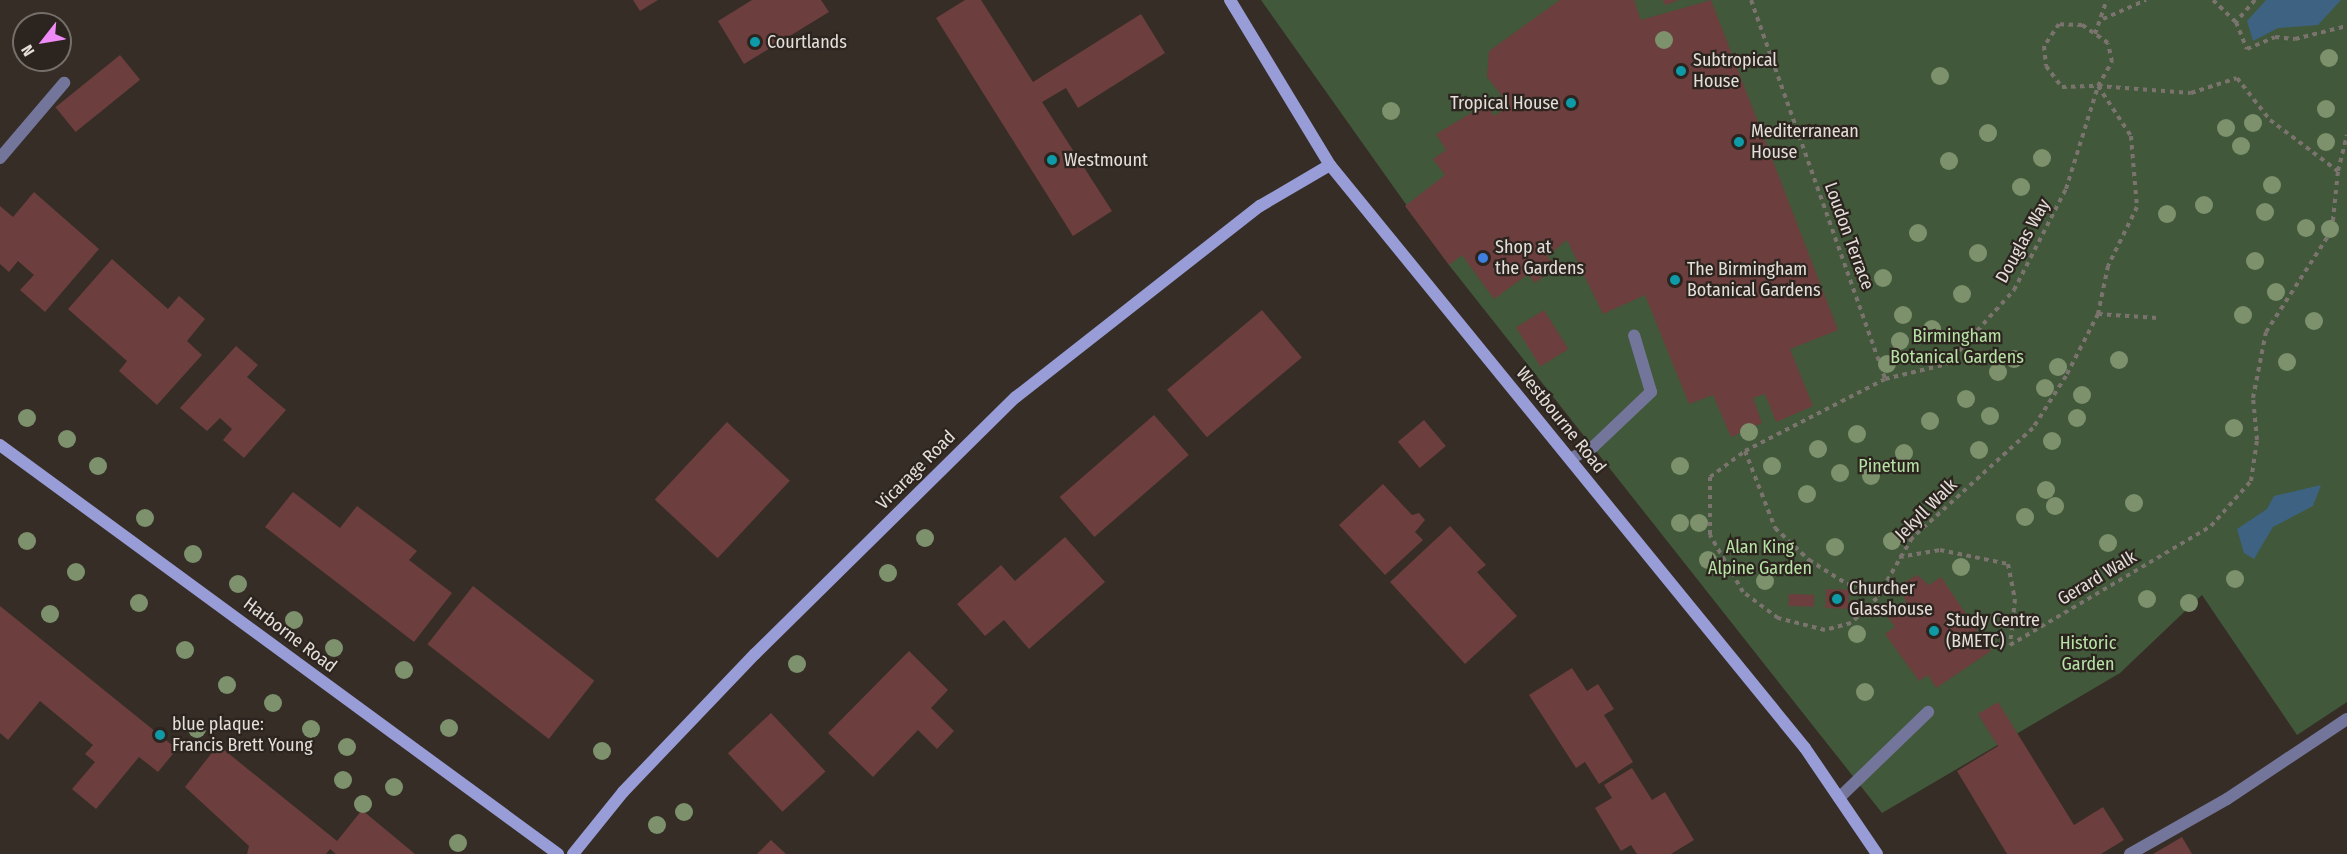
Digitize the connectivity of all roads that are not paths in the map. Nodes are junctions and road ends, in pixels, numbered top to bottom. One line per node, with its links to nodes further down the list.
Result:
1 (1230, 0): 4 (main road, Westbourne Road)
2 (64, 83): 3 (lane)
3 (0, 158)
4 (1330, 165): 7 (main road, Westbourne Road); 12 (main road, Vicarage Road)
5 (1634, 334): 7 (lane)
6 (0, 445): 11 (main road, Harborne Road)
7 (1570, 459): 10 (main road, Westbourne Road)
8 (1928, 712): 10 (lane)
9 (2347, 719): 14 (lane)
10 (1839, 798): 13 (main road, Westbourne Road)
11 (558, 854)
12 (573, 854)
13 (1877, 854)
14 (2130, 854)

